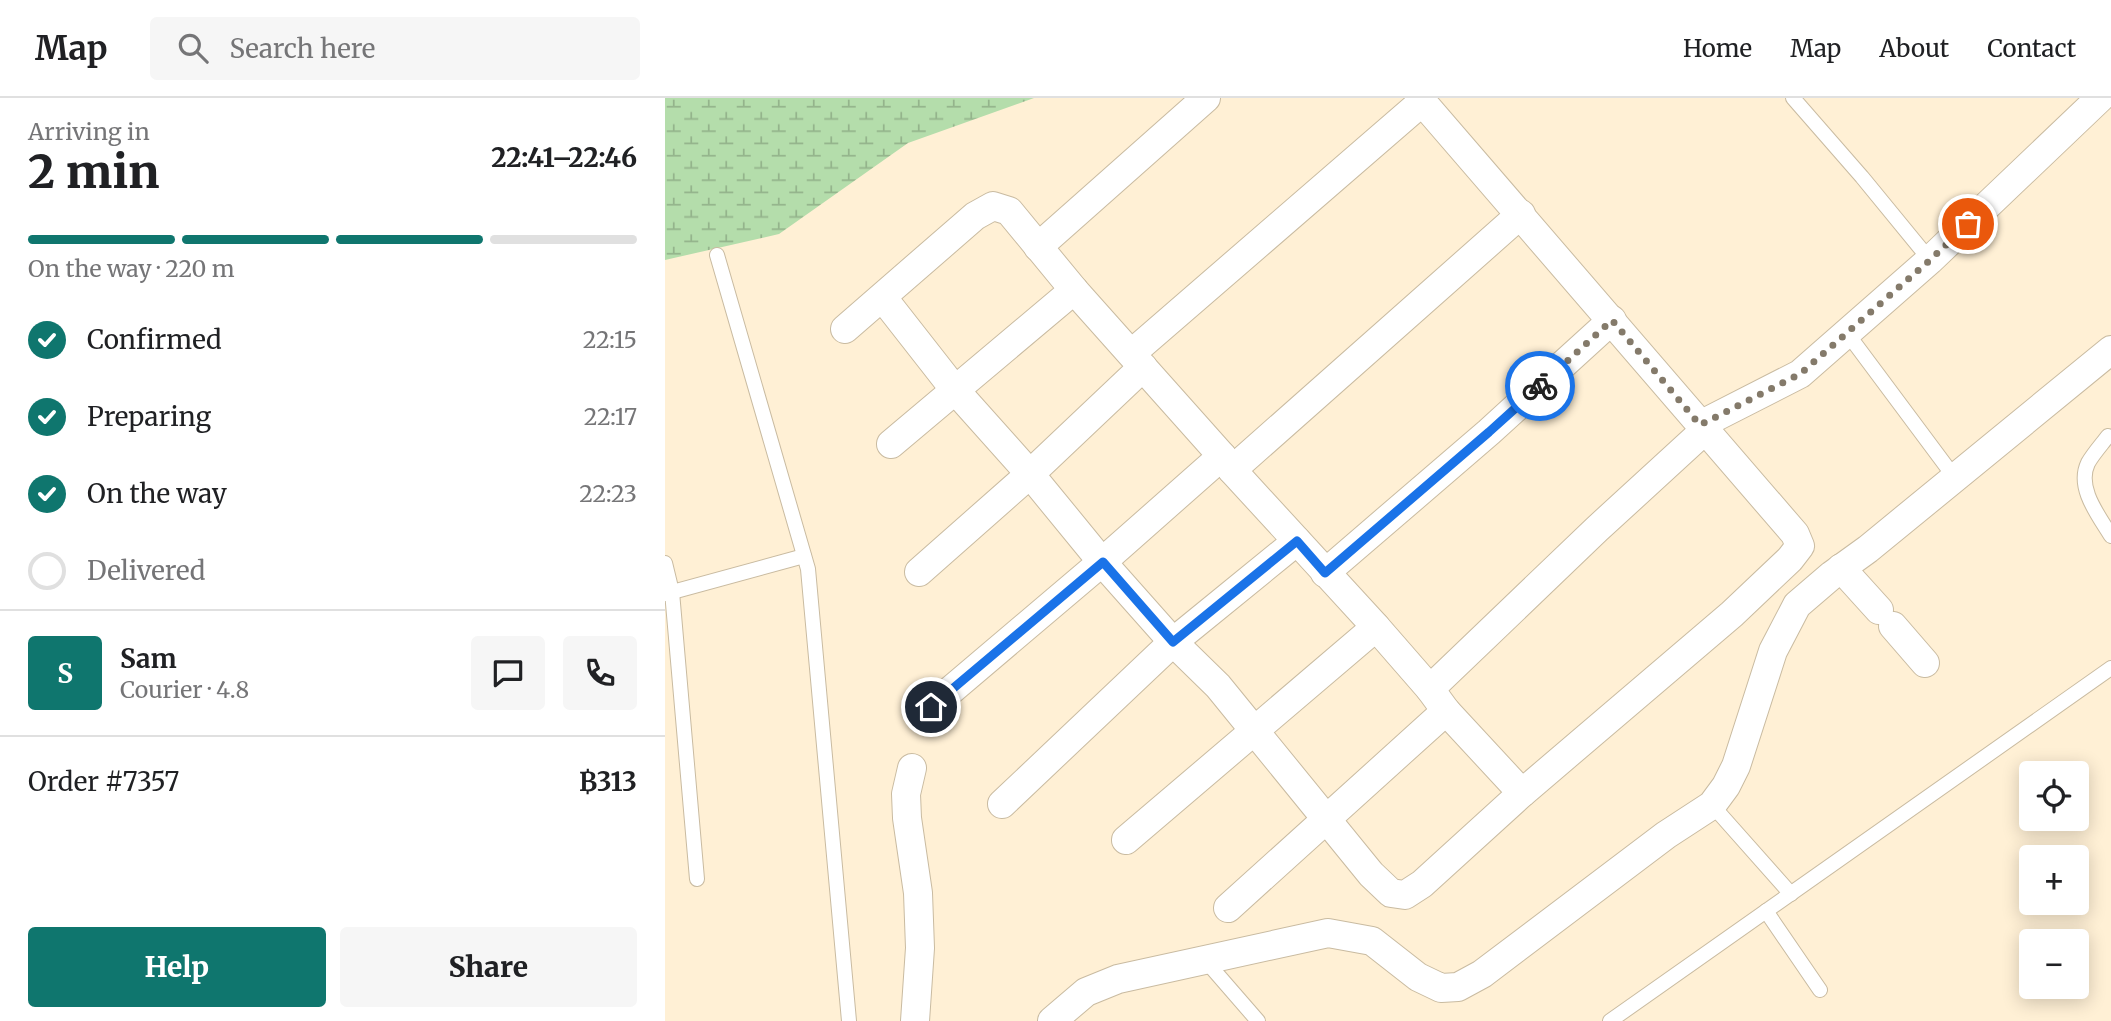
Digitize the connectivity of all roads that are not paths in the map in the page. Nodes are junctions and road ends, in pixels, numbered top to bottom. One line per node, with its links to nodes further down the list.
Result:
1 (1206, 98): 6 (street)
2 (1793, 98): 8 (lane)
3 (2100, 98): 8 (street)
4 (1421, 100): 5 (street); 15 (street)
5 (1521, 214): 11 (street); 20 (street)
6 (1038, 247): 9 (street); 10 (street)
7 (717, 255): 25 (lane)
8 (1930, 260): 13 (street)
9 (1074, 290): 15 (street); 16 (street)
10 (883, 298): 12 (street); 16 (street)
11 (1612, 320): 17 (street); 30 (street)
12 (845, 329)
13 (1847, 332): 17 (street); 22 (lane)
14 (2111, 350): 22 (street)
15 (1138, 360): 20 (street); 21 (street)
16 (955, 390): 19 (street); 21 (street)
17 (1703, 427): 36 (street); 40 (street)
18 (2108, 436): 23 (lane)
19 (891, 444)
20 (1227, 463): 24 (street); 26 (street)
21 (1030, 474): 26 (street); 29 (street)
22 (1955, 478): 28 (street)
23 (2111, 536)
24 (1297, 541): 30 (street); 33 (street)
25 (804, 556): 31 (lane); 51 (lane)
26 (1103, 562): 33 (street); 37 (street)
27 (665, 563): 31 (lane)
28 (1841, 569): 34 (street); 42 (street)
29 (919, 572)
30 (1325, 573): 32 (street)
31 (669, 593): 45 (lane)
32 (1375, 627): 36 (street); 38 (street)
33 (1173, 642): 38 (street); 41 (street)
34 (1925, 663)
35 (2111, 668): 46 (lane)
36 (1438, 700): 40 (street); 43 (street)
37 (931, 707)
38 (1255, 730): 43 (street); 44 (street)
39 (912, 768): 52 (street)
40 (1522, 793): 43 (street)
41 (1002, 804)
42 (1712, 804): 46 (lane); 49 (street)
43 (1326, 820): 47 (street)
44 (1126, 840)
45 (697, 879)
46 (1791, 894): 48 (lane)
47 (1228, 908)
48 (1766, 911): 50 (lane); 55 (lane)
49 (1205, 960): 53 (street); 54 (lane)
50 (1820, 990)
51 (849, 1021)
52 (915, 1021)
53 (1052, 1021)
54 (1258, 1021)
55 (1610, 1021)

